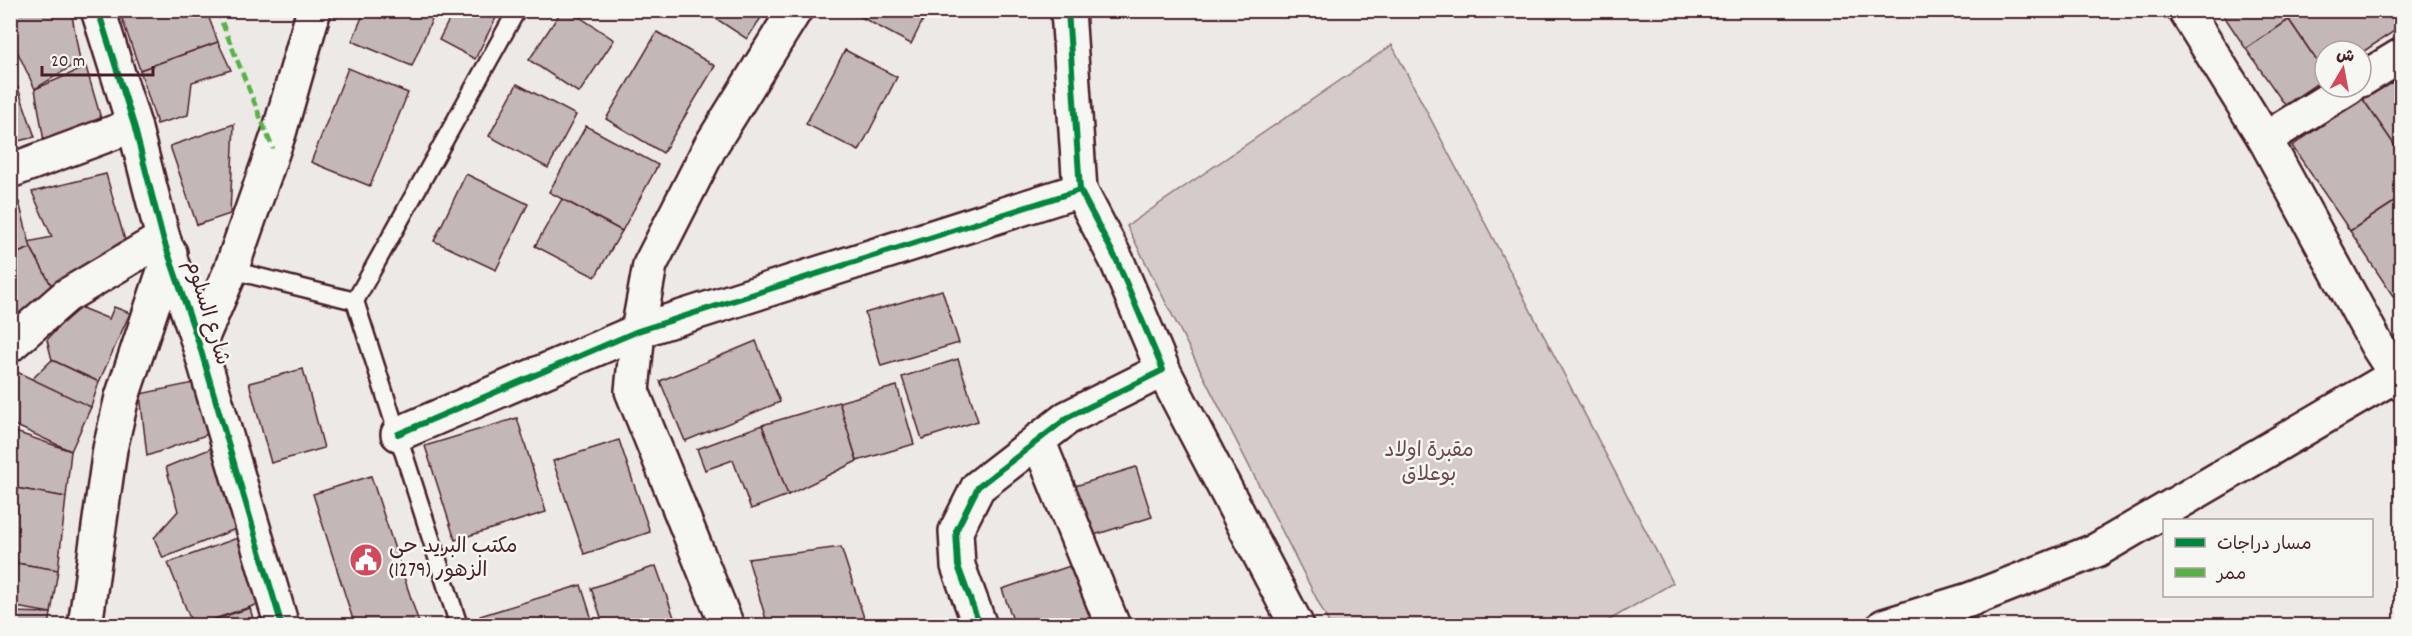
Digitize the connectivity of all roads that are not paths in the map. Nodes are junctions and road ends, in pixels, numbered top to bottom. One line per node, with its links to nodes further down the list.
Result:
1 (98, 10): 10 (street, شارع السلوم)
2 (314, 10): 15 (street)
3 (517, 10): 16 (lane)
4 (795, 10): 17 (street)
5 (1068, 10): 13 (street)
6 (2185, 10): 11 (street)
7 (2402, 55): 8 (street)
8 (2373, 73)
9 (2330, 99): 11 (street)
10 (134, 125): 12 (street); 14 (street, شارع السلوم)
11 (2265, 139): 18 (street)
12 (10, 171)
13 (1080, 190): 17 (street); 21 (street)
14 (167, 246): 19 (street, شارع السلوم); 20 (street); 25 (street)
15 (231, 270): 16 (lane); 19 (street)
16 (355, 302): 23 (lane)
17 (638, 331): 23 (street); 28 (street)
18 (2390, 339): 22 (street)
19 (199, 344): 26 (street, شارع السلوم)
20 (10, 345)
21 (1163, 370): 24 (street); 31 (street)
22 (2399, 379): 32 (street)
23 (398, 434): 27 (lane)
24 (1038, 440): 29 (street); 30 (street)
25 (85, 626)
26 (282, 626)
27 (459, 626)
28 (727, 626)
29 (980, 626)
30 (1113, 626)
31 (1297, 626)
32 (1884, 626)

